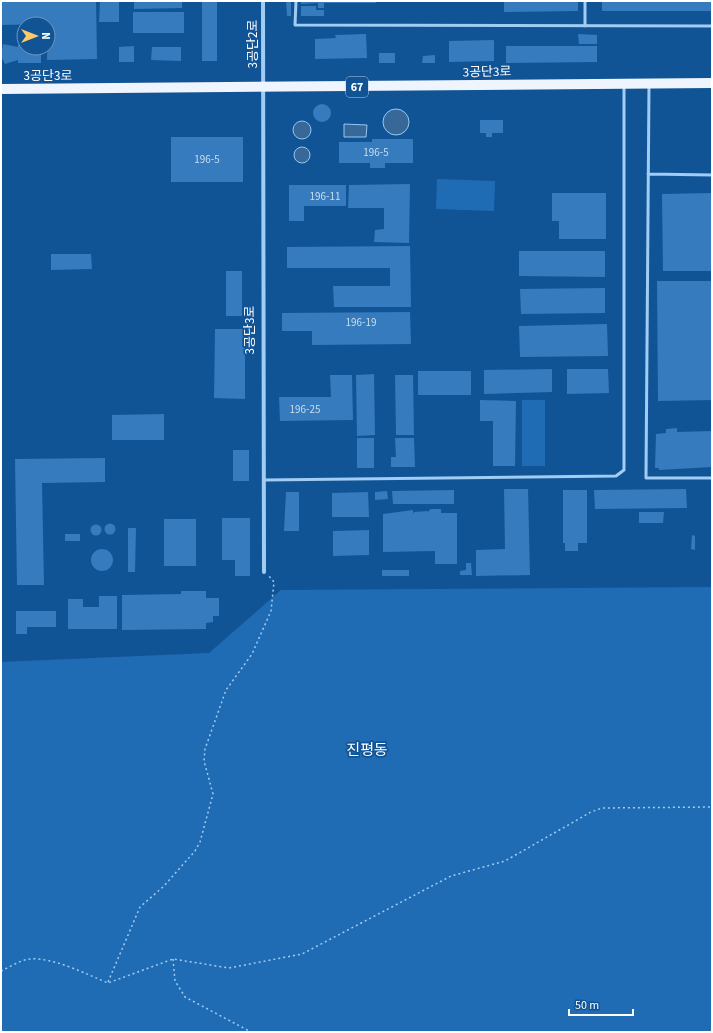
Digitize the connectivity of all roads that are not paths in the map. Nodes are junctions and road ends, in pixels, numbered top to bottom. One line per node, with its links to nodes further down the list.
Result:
1 (263, 1): 9 (street, 3공단2로)
2 (296, 1): 4 (lane)
3 (585, 1): 4 (lane)
4 (585, 26): 5 (lane)
5 (712, 26)
6 (712, 83): 8 (main road, 3공단3로 / 67)
7 (624, 84): 8 (main road, 3공단3로 / 67); 9 (main road, 3공단3로 / 67); 14 (lane)
8 (649, 84): 11 (lane)
9 (262, 88): 10 (main road, 3공단3로 / 67); 14 (street, 3공단3로)
10 (1, 89)
11 (648, 174): 12 (lane); 13 (lane)
12 (712, 175)
13 (712, 478)
14 (264, 480): 15 (street, 3공단3로)
15 (264, 572)

